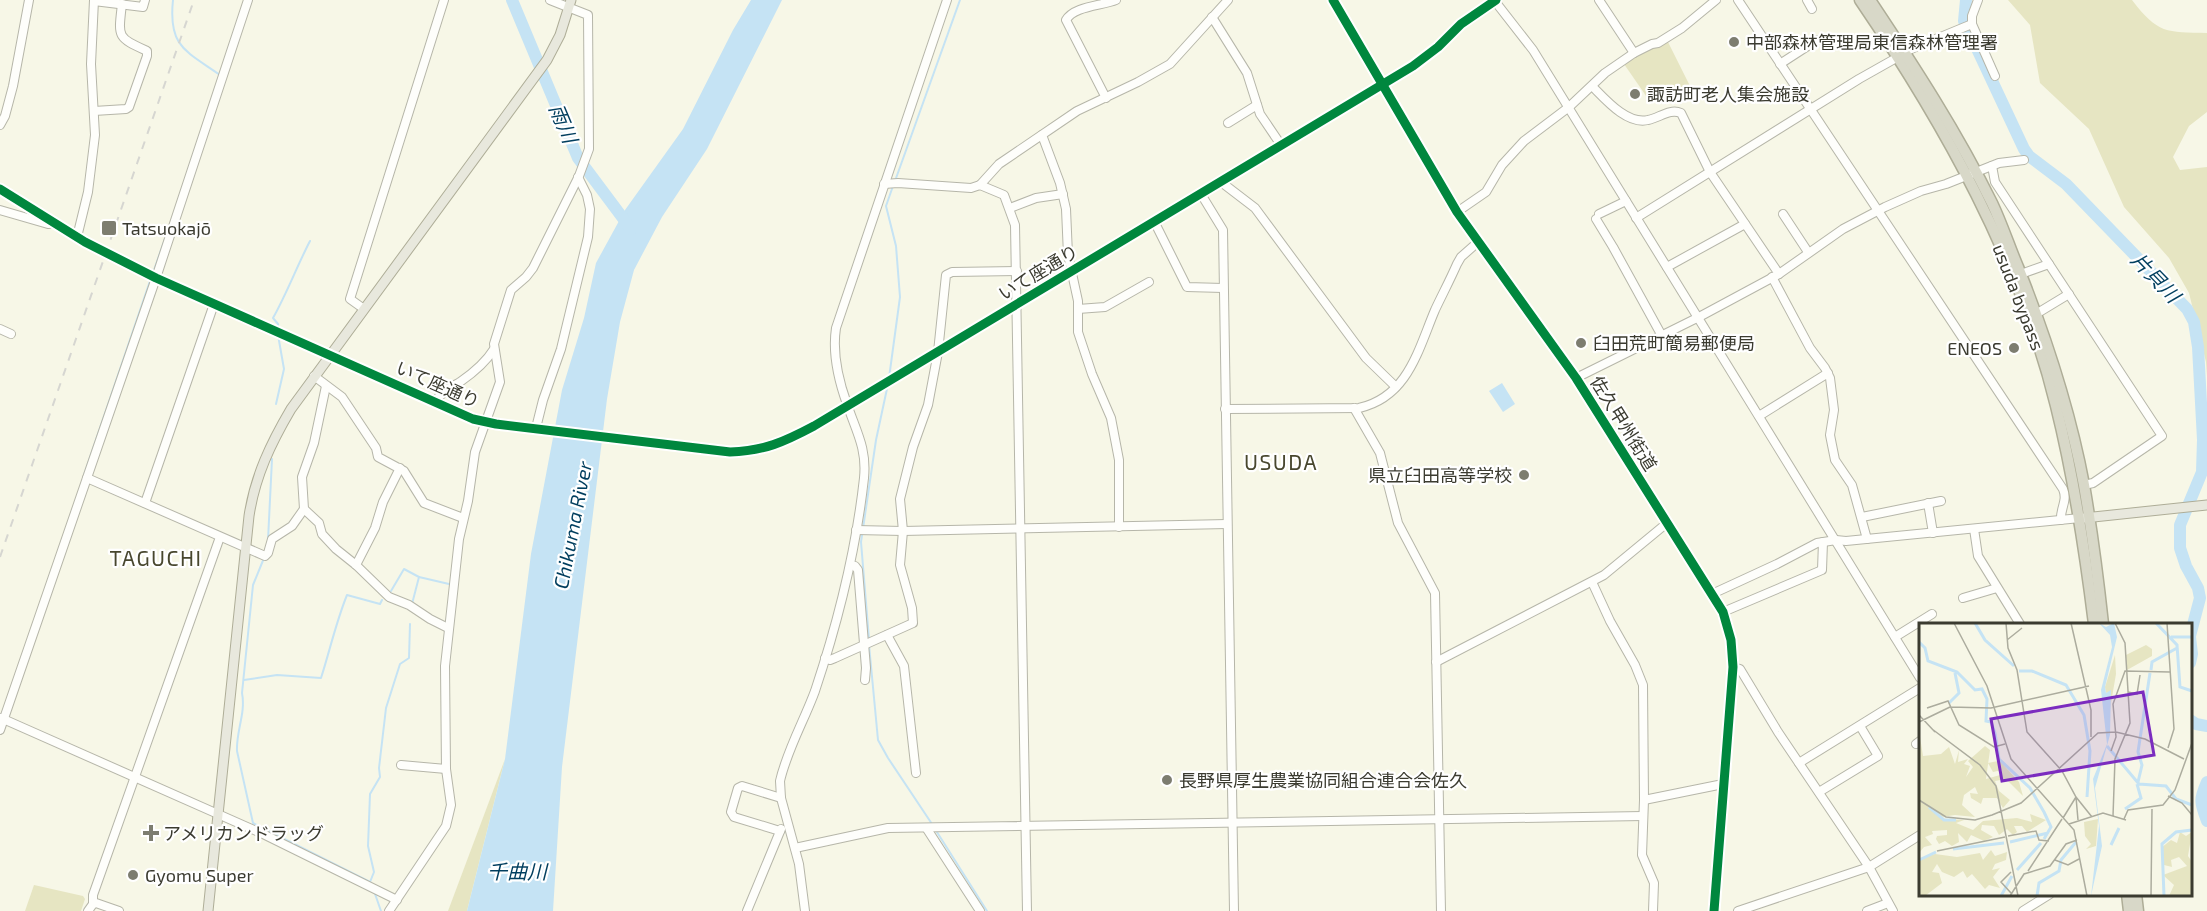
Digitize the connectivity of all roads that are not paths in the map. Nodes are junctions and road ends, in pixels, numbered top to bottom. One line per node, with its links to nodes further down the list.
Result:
1 (29, 0): 37 (street)
2 (94, 0): 20 (street); 35 (street)
3 (145, 0): 20 (street)
4 (248, 0): 70 (street)
5 (444, 0): 76 (street)
6 (550, 0): 19 (street)
7 (947, 0): 46 (street)
8 (1116, 0): 31 (street)
9 (1228, 0): 22 (street)
10 (1495, 0): 29 (street, いて座通り); 33 (street)
11 (1599, 0): 25 (street)
12 (1716, 0): 25 (street)
13 (1738, 0): 27 (street)
14 (1807, 0): 21 (street)
15 (1860, 0): 26 (highway, usuda bypass)
16 (1870, 0): 26 (highway, usuda bypass)
17 (1978, 0): 23 (street)
18 (1336, 1): 29 (street, 佐久甲州街道)
19 (570, 3): 44 (street); 76 (main road)
20 (122, 4): 35 (street)
21 (1812, 9)
22 (1212, 17): 31 (street); 32 (street)
23 (1972, 24): 26 (street); 28 (street)
24 (1817, 40): 27 (street)
25 (1634, 53): 30 (street)
26 (1901, 54): 34 (street); 43 (highway, usuda bypass)
27 (1780, 64): 34 (street)
28 (1995, 76)
29 (1382, 84): 39 (street, いて座通り); 55 (street, 佐久甲州街道)
30 (1592, 86): 33 (street); 42 (street)
31 (1106, 98): 38 (street)
32 (1257, 105): 36 (street); 39 (street)
33 (1569, 107): 51 (street); 55 (street)
34 (1810, 110): 42 (street); 54 (street)
35 (94, 111): 61 (street)
36 (1228, 123)
37 (0, 125)
38 (1042, 135): 47 (street); 49 (street)
39 (1281, 145): 45 (street, いて座通り)
40 (2024, 160): 41 (street)
41 (1992, 166): 43 (street); 64 (street)
42 (1710, 172): 57 (street); 60 (street)
43 (1972, 174): 54 (street); 68 (highway, usuda bypass); 108 (highway, usuda bypass)
44 (578, 176): 83 (street); 97 (street)
45 (1222, 181): 50 (street, いて座通り); 90 (street)
46 (892, 183): 47 (street); 92 (street)
47 (980, 185): 52 (street)
48 (0, 189): 59 (street, いて座通り)
49 (1063, 194): 52 (street); 67 (street)
50 (1201, 194): 58 (street, いて座通り); 72 (street)
51 (1626, 201): 57 (street); 82 (street)
52 (1010, 208): 66 (street)
53 (0, 210): 59 (street)
54 (1877, 211): 63 (street); 109 (street)
55 (1457, 212): 62 (street, 佐久甲州街道)
56 (1783, 214): 63 (street)
57 (1636, 218): 65 (street)
58 (1154, 221): 67 (street, いて座通り); 72 (street)
59 (53, 222): 61 (street, いて座通り)
60 (1745, 224): 65 (street); 69 (street)
61 (77, 237): 70 (street, いて座通り)
62 (1478, 242): 88 (street, 佐久甲州街道); 90 (street)
63 (1808, 252): 69 (street)
64 (2049, 264): 68 (street); 73 (street)
65 (1667, 267): 79 (street)
66 (1017, 271): 75 (street); 84 (street)
67 (1071, 272): 75 (street, いて座通り); 77 (street)
68 (2021, 274): 78 (highway, usuda bypass)
69 (1776, 275): 79 (street); 86 (street)
70 (156, 278): 74 (street, いて座通り); 99 (street)
71 (1149, 282): 77 (street)
72 (1223, 288): 94 (street)
73 (2069, 294): 78 (street); 100 (street)
74 (214, 304): 85 (street, いて座通り); 102 (street)
75 (1017, 304): 84 (street, いて座通り); 113 (street)
76 (364, 309): 85 (main road)
77 (1078, 309): 112 (street)
78 (2036, 314): 100 (highway, usuda bypass)
79 (1698, 317): 82 (street); 95 (street)
80 (0, 329): 81 (street)
81 (11, 334)
82 (1662, 336): 88 (street)
83 (494, 349): 91 (street); 96 (street)
84 (938, 352): 92 (street, いて座通り); 116 (street)
85 (331, 354): 87 (main road); 91 (street, いて座通り)
86 (1828, 373): 95 (street); 106 (street)
87 (314, 376): 89 (street); 122 (main road)
88 (1576, 378): 110 (street, 佐久甲州街道)
89 (326, 386): 98 (street); 105 (street)
90 (1396, 387): 93 (street)
91 (434, 403): 96 (street, いて座通り)
92 (847, 405): 97 (street, いて座通り); 115 (street)
93 (1354, 408): 94 (street); 139 (street)
94 (1225, 409): 111 (street)
95 (1759, 416): 120 (street)
96 (484, 422): 97 (street, いて座通り); 107 (street)
97 (539, 429)
98 (400, 468): 107 (street); 123 (street)
99 (87, 478): 102 (street); 144 (street)
100 (2084, 485): 108 (highway, usuda bypass)
101 (1941, 501): 103 (street)
102 (145, 503): 118 (street)
103 (1928, 503): 106 (street); 117 (street)
104 (2207, 505): 108 (main road)
105 (304, 509): 122 (street); 123 (street)
106 (1862, 517): 119 (street)
107 (463, 518): 134 (street)
108 (2085, 518): 109 (street); 132 (highway, usuda bypass); 133 (highway, usuda bypass)
109 (2061, 520): 114 (street)
110 (1667, 523): 125 (street); 127 (street, 佐久甲州街道)
111 (1227, 524): 112 (street); 160 (street)
112 (1119, 527): 113 (street)
113 (1021, 529): 116 (street); 161 (street)
114 (1974, 529): 117 (street); 126 (street)
115 (862, 531): 116 (street); 124 (street)
116 (903, 531): 135 (street)
117 (1933, 533): 119 (street)
118 (220, 537): 122 (street); 151 (street)
119 (1867, 539): 120 (street)
120 (1836, 540): 121 (street); 136 (street)
121 (1823, 542): 127 (street); 129 (street)
122 (245, 548): 156 (main road)
123 (356, 565): 134 (street)
124 (851, 565): 137 (street); 138 (street)
125 (1592, 582): 139 (street); 155 (street)
126 (1997, 588): 128 (street); 131 (street)
127 (1712, 594): 129 (street, 佐久甲州街道)
128 (1963, 598)
129 (1723, 612): 140 (street, 佐久甲州街道)
130 (1932, 614): 136 (street)
131 (2019, 623)
132 (2094, 623)
133 (2103, 623)
134 (448, 628): 149 (street)
135 (887, 634): 137 (street); 150 (street)
136 (1895, 637): 141 (street)
137 (867, 642): 138 (street); 142 (street)
138 (825, 658): 154 (street)
139 (1436, 662): 158 (street)
140 (1733, 667): 147 (street); 152 (street, 佐久甲州街道)
141 (1919, 676)
142 (865, 680)
143 (1919, 689): 145 (street)
144 (2, 719): 146 (street); 151 (street)
145 (1860, 726): 147 (street); 153 (street)
146 (0, 730)
147 (1798, 763): 153 (street)
148 (400, 765): 149 (street)
149 (446, 769): 170 (street)
150 (916, 772)
151 (135, 777): 156 (street); 172 (street)
152 (1723, 784): 155 (street); 183 (street, 佐久甲州街道)
153 (1819, 792): 166 (street)
154 (781, 798): 159 (street); 163 (street)
155 (1644, 800): 157 (street)
156 (218, 814): 170 (street); 175 (main road)
157 (1643, 816): 158 (street); 182 (street)
158 (1439, 819): 160 (street); 181 (street)
159 (787, 820): 163 (street); 165 (street)
160 (1233, 823): 161 (street); 180 (street)
161 (1026, 826): 162 (street); 179 (street)
162 (931, 828): 165 (street); 178 (street)
163 (780, 831): 173 (street)
164 (1919, 835): 166 (street)
165 (795, 848): 177 (street)
166 (1869, 867): 171 (street); 184 (street)
167 (2047, 896): 187 (street)
168 (2127, 896): 188 (highway)
169 (2136, 896): 189 (highway)
170 (397, 900): 176 (street)
171 (1888, 903): 185 (street); 186 (street)
172 (91, 908): 174 (street)
173 (751, 910)
174 (119, 911)
175 (208, 911)
176 (389, 911)
177 (804, 911)
178 (980, 911)
179 (1027, 911)
180 (1234, 911)
181 (1441, 911)
182 (1653, 911)
183 (1714, 911)
184 (1738, 911)
185 (1867, 911)
186 (1893, 911)
187 (2022, 911)
188 (2129, 911)
189 (2138, 911)

